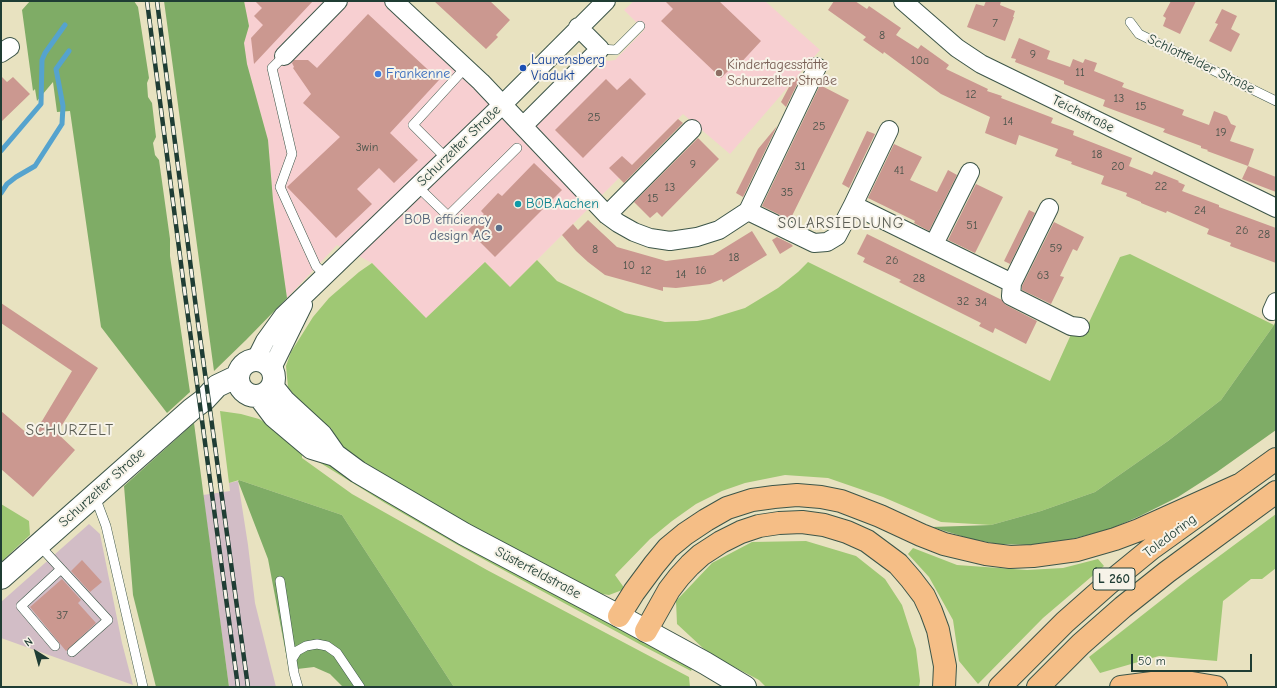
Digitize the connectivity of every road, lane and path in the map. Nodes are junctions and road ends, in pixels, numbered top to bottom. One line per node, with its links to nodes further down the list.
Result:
1 (338, 1): 9 (street)
2 (394, 1): 10 (street)
3 (606, 1): 7 (street, Schurzelter Straße)
4 (903, 1): 23 (street, Teichstraße)
5 (1130, 22): 12 (lane, Schlottfelder Straße)
6 (640, 26): 8 (lane)
7 (578, 27): 8 (street); 13 (street, Schurzelter Straße)
8 (600, 49): 14 (street)
9 (284, 56): 27 (lane)
10 (466, 67): 13 (street); 18 (lane)
11 (817, 67): 24 (street)
12 (1276, 101)
13 (502, 104): 14 (street); 18 (street, Schurzelter Straße)
14 (523, 126): 25 (street)
15 (692, 129): 25 (street)
16 (889, 130): 21 (street)
17 (517, 148): 20 (lane)
18 (446, 158): 20 (street, Schurzelter Straße)
19 (970, 172): 26 (street)
20 (417, 186): 27 (street, Schurzelter Straße)
21 (853, 205): 24 (street); 26 (street)
22 (1049, 208): 28 (street)
23 (1276, 208)
24 (748, 211): 25 (street)
25 (607, 215)
26 (934, 244): 28 (street)
27 (325, 275): 30 (street, Schurzelter Straße)
28 (1012, 283): 29 (street)
29 (1080, 327)
30 (257, 380): 34 (street, Schurzelter Straße); 39 (street, Süsterfeldstraße)
31 (1276, 459): 32 (highway, Toledoring / L 260)
32 (1239, 485): 39 (highway); 49 (highway, Toledoring / L 260)
33 (1276, 492): 50 (highway, Toledoring / L 260)
34 (93, 496): 35 (street, Schurzelter Straße); 44 (lane)
35 (39, 544): 36 (lane); 37 (street, Schurzelter Straße)
36 (61, 569): 41 (lane); 42 (lane)
37 (1, 578)
38 (280, 581): 43 (lane)
39 (620, 616): 40 (street, Süsterfeldstraße)
40 (646, 631): 47 (street, Süsterfeldstraße); 48 (highway)
41 (55, 646)
42 (72, 652)
43 (292, 659): 45 (lane); 46 (lane)
44 (143, 687)
45 (298, 687)
46 (360, 687)
47 (744, 687)
48 (944, 687)
49 (1000, 687)
50 (1038, 687)
51 (1121, 687): 52 (highway)
52 (1216, 687)

